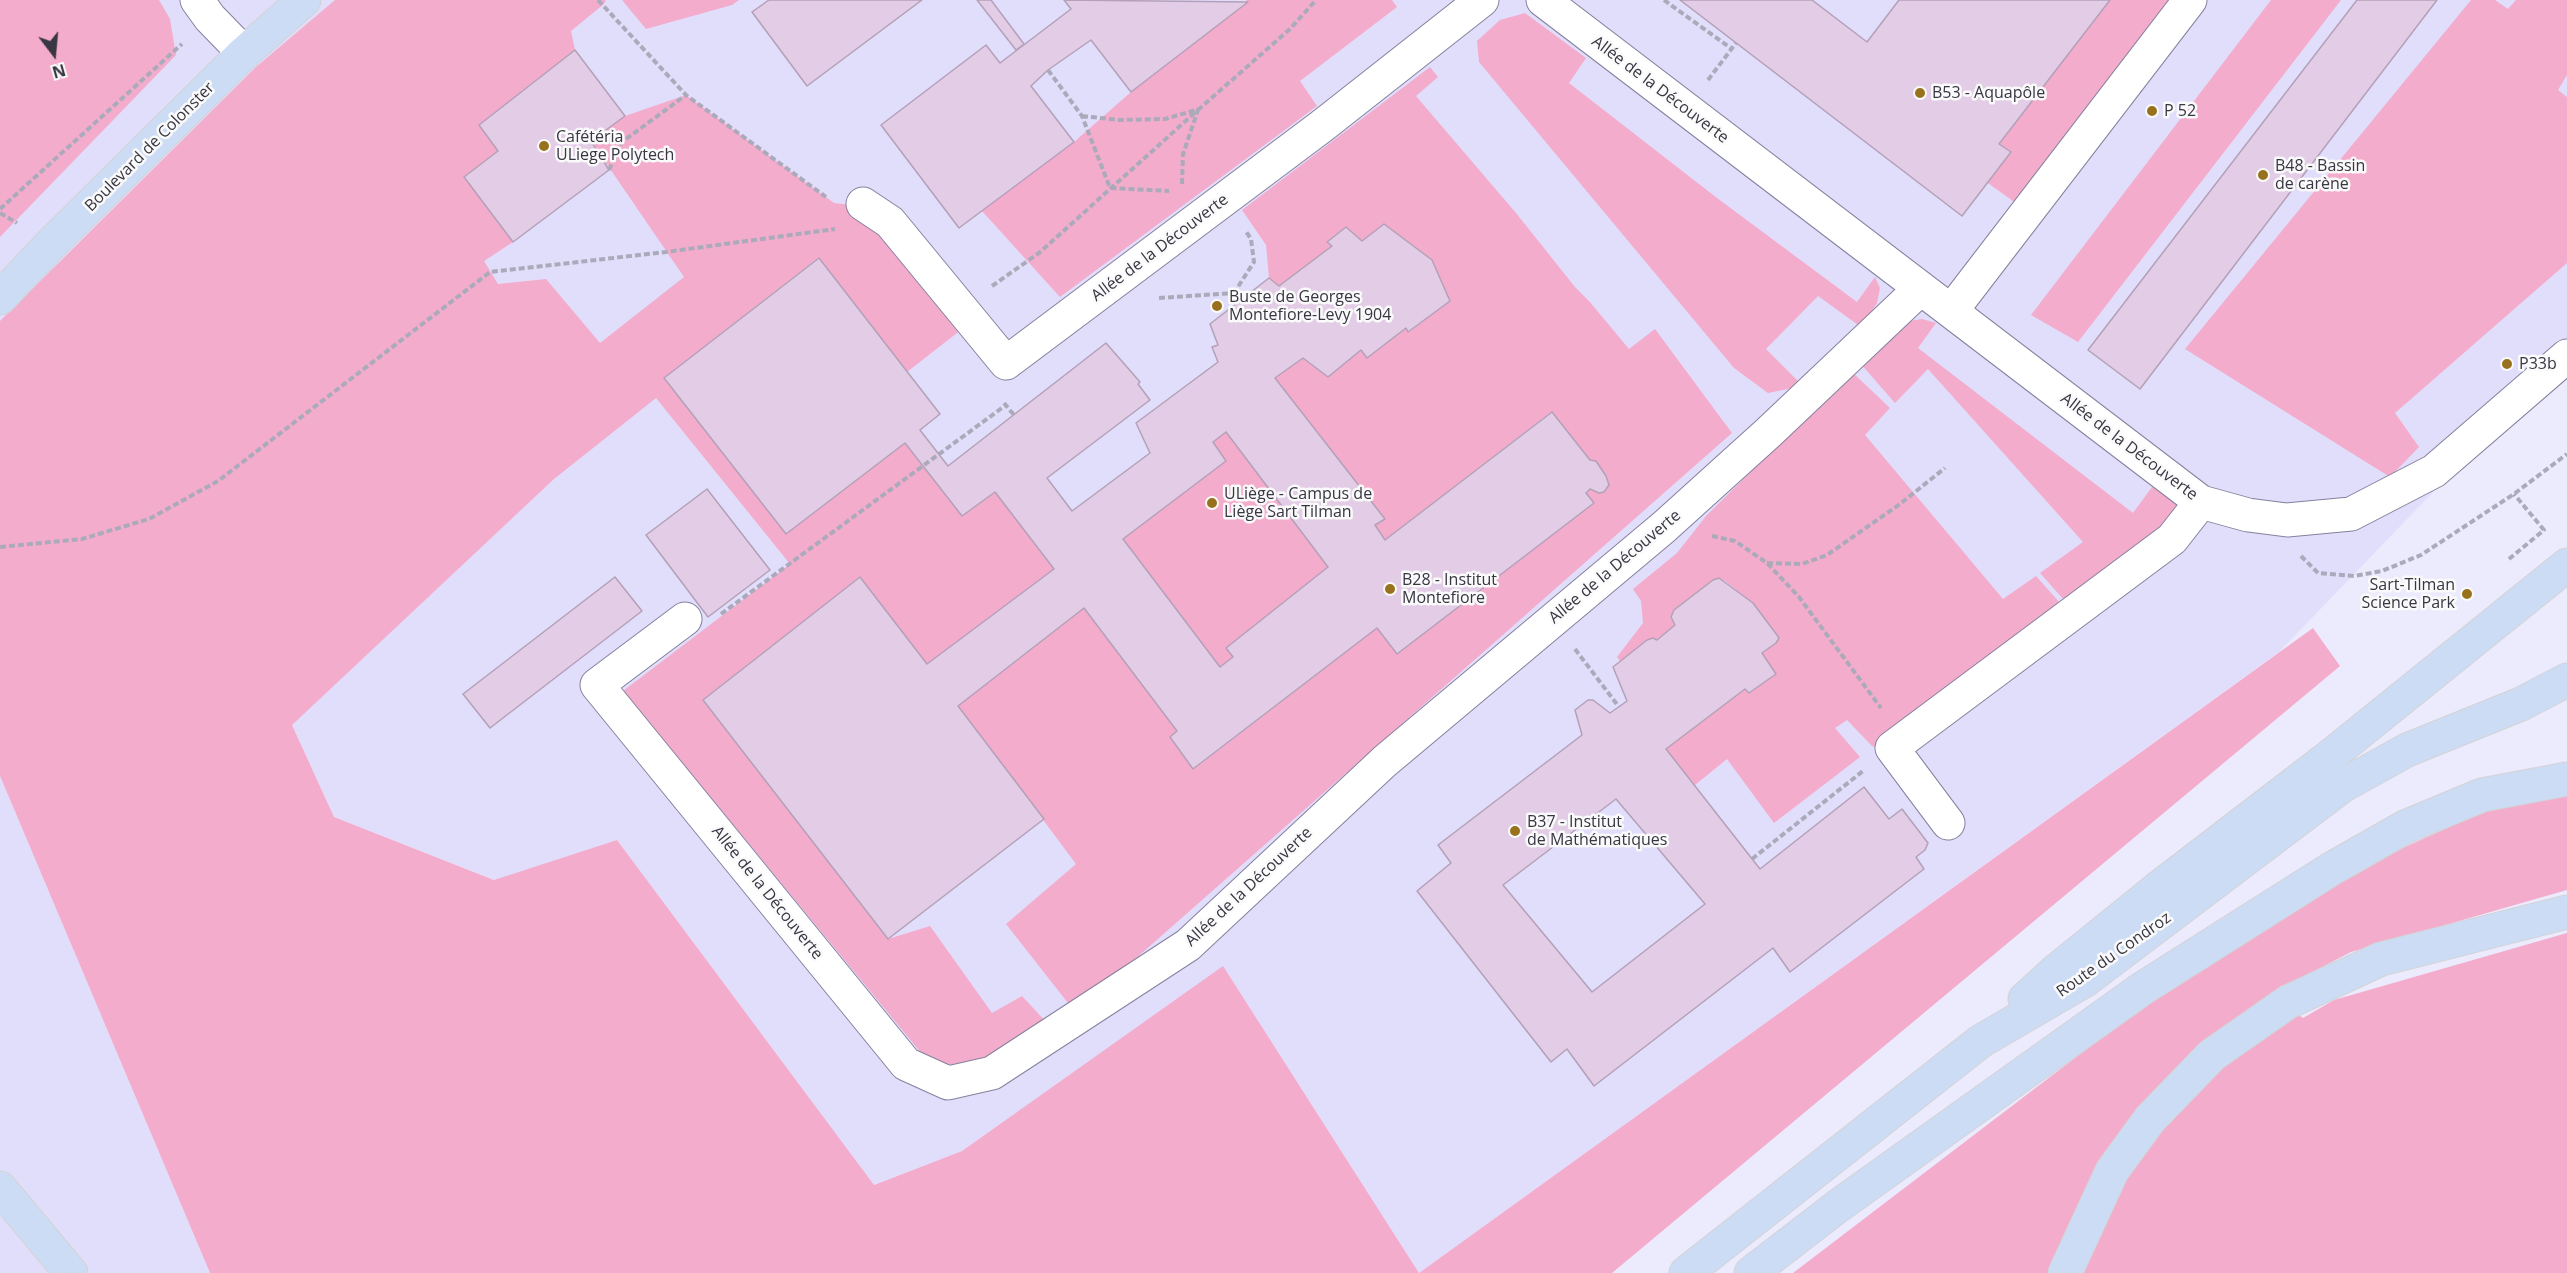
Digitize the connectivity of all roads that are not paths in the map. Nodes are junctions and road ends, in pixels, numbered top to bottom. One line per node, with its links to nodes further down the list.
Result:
1 (304, 0): 6 (main road, Boulevard de Colonster)
2 (1482, 0): 7 (street, Allée de la Découverte)
3 (1543, 0): 8 (street, Allée de la Découverte)
4 (2190, 0): 10 (street)
5 (204, 9): 6 (street)
6 (244, 53): 9 (main road, Boulevard de Colonster)
7 (863, 204)
8 (1920, 289): 10 (street, Allée de la Découverte); 14 (street, Allée de la Découverte)
9 (0, 298)
10 (1952, 310): 12 (street, Allée de la Découverte)
11 (2567, 356): 12 (street, Allée de la Découverte)
12 (2201, 502): 17 (street)
13 (2567, 565): 19 (main road)
14 (685, 619)
15 (2567, 680): 19 (main road, Route du Condroz)
16 (2567, 779): 23 (main road)
17 (1948, 823)
18 (2567, 912): 24 (main road)
19 (1980, 1041): 22 (main road, Route du Condroz)
20 (0, 1188): 21 (main road)
21 (71, 1273)
22 (1686, 1273)
23 (1751, 1273)
24 (2065, 1273)

